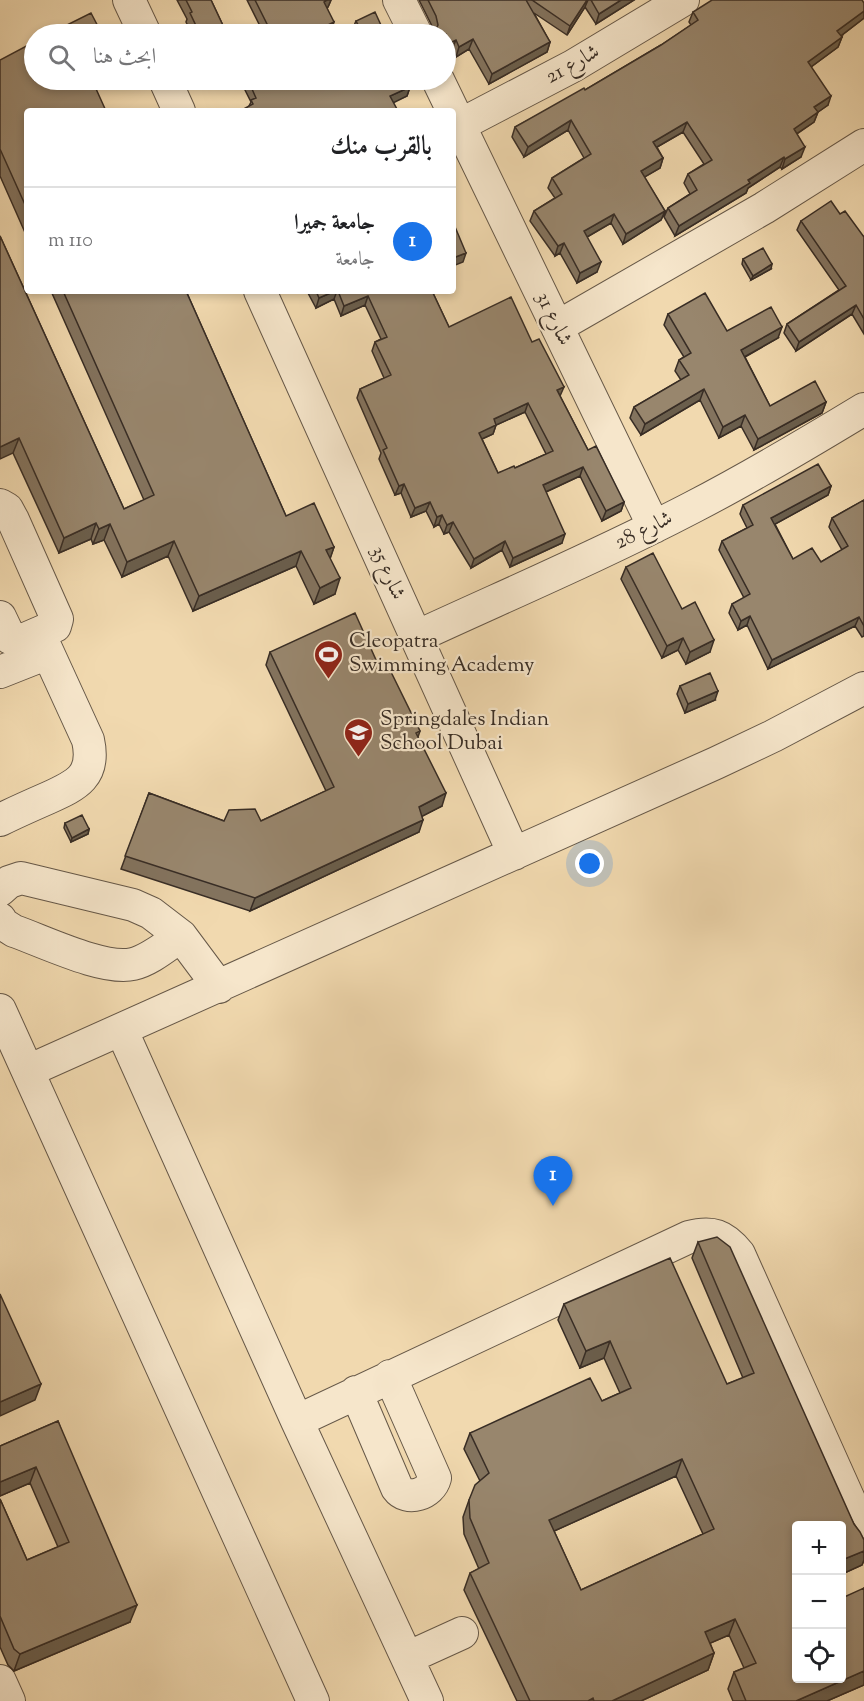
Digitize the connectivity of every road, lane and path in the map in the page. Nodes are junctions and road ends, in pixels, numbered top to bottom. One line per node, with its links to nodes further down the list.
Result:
1 (129, 0): 4 (street)
2 (399, 0): 5 (street)
3 (683, 0): 10 (street, شارع 21)
4 (140, 24)
5 (411, 24)
6 (170, 90): 8 (street)
7 (442, 90): 9 (street, شارع 31)
8 (178, 108)
9 (450, 108)
10 (457, 126): 13 (street, شارع 31)
11 (864, 145): 13 (street)
12 (261, 294): 18 (street, شارع 35)
13 (557, 327): 16 (street, شارع 31)
14 (864, 410): 16 (street, شارع 28)
15 (0, 505): 19 (street)
16 (654, 527): 18 (street, شارع 28)
17 (0, 617): 19 (street)
18 (416, 637): 23 (street, شارع 35)
19 (43, 643): 20 (street); 22 (street)
20 (0, 672)
21 (864, 688): 23 (street)
22 (0, 820)
23 (514, 854): 27 (street)
24 (0, 890): 26 (street)
25 (0, 919): 26 (street)
26 (181, 936): 27 (street)
27 (219, 987): 29 (street)
28 (0, 1010): 30 (street)
29 (122, 1031): 30 (street); 33 (street)
30 (28, 1071): 39 (street)
31 (390, 1376): 32 (street); 32 (street); 34 (street)
32 (356, 1392): 33 (street)
33 (297, 1421): 36 (street)
34 (864, 1533)
35 (462, 1633): 36 (street)
36 (407, 1658): 40 (street)
37 (0, 1681): 38 (street)
38 (9, 1701)
39 (314, 1701)
40 (427, 1701)

